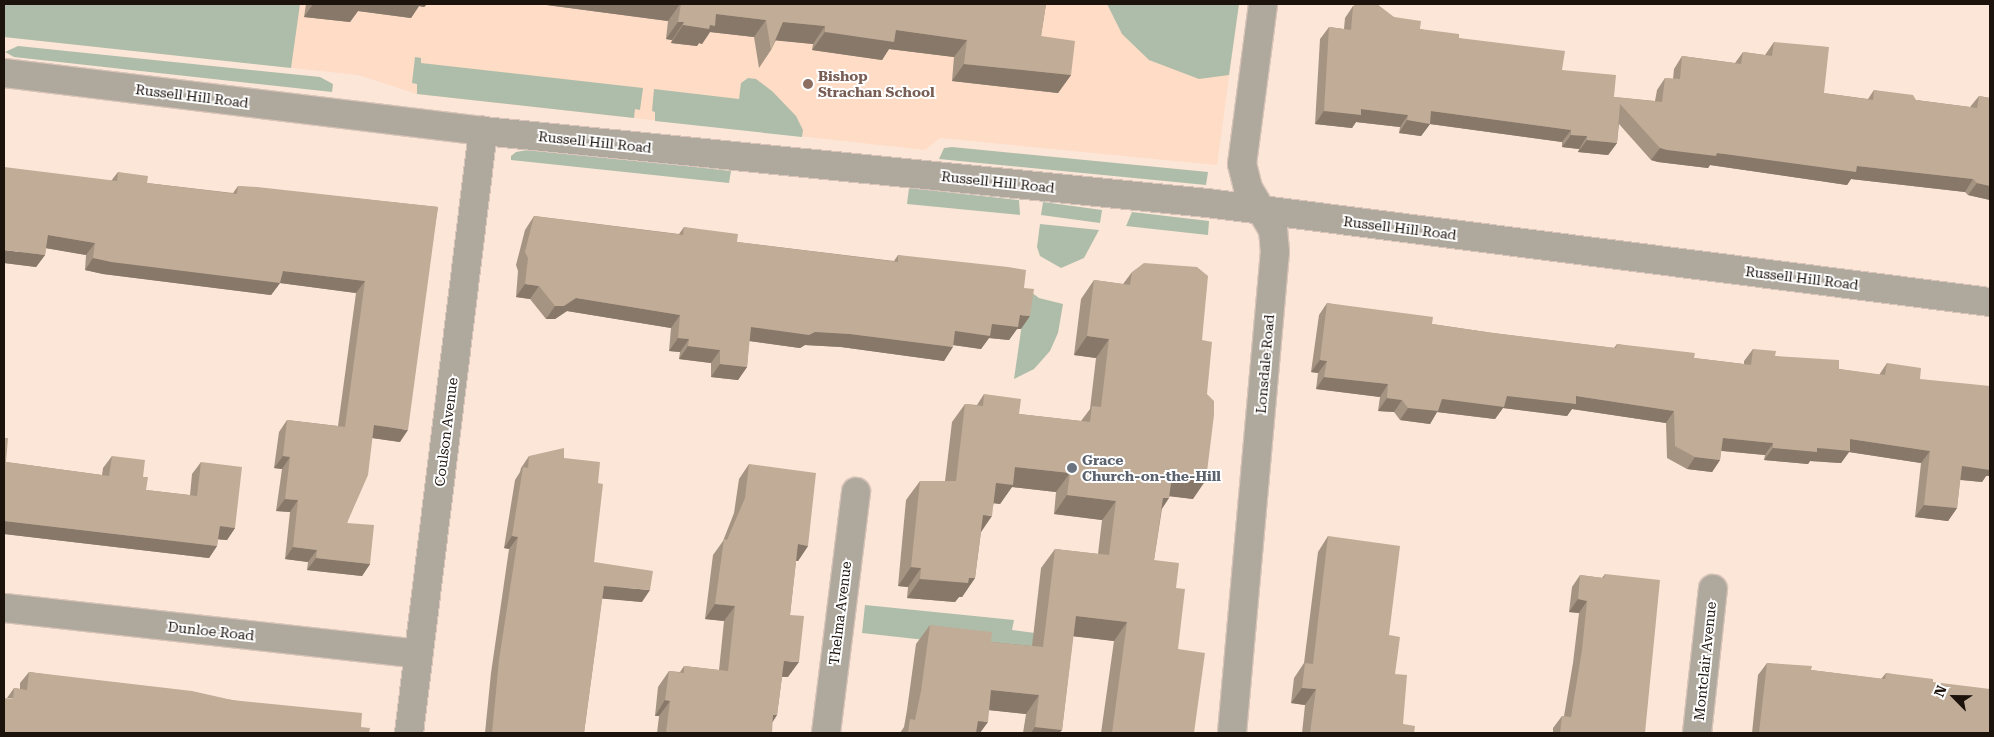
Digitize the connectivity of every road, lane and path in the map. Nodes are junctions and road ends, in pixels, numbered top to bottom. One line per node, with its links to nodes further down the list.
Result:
1 (1263, 4): 4 (street, Lonsdale Road)
2 (4, 73): 3 (street, Russell Hill Road)
3 (483, 131): 4 (street, Russell Hill Road); 9 (street, Coulson Avenue)
4 (1262, 211): 5 (street, Russell Hill Road); 12 (street, Lonsdale Road)
5 (1990, 302)
6 (856, 492): 11 (street, Thelma Avenue)
7 (1713, 590): 13 (street, Montclair Avenue)
8 (4, 608): 9 (street, Dunloe Road)
9 (418, 654): 10 (street, Coulson Avenue)
10 (409, 733)
11 (826, 733)
12 (1232, 733)
13 (1697, 733)

